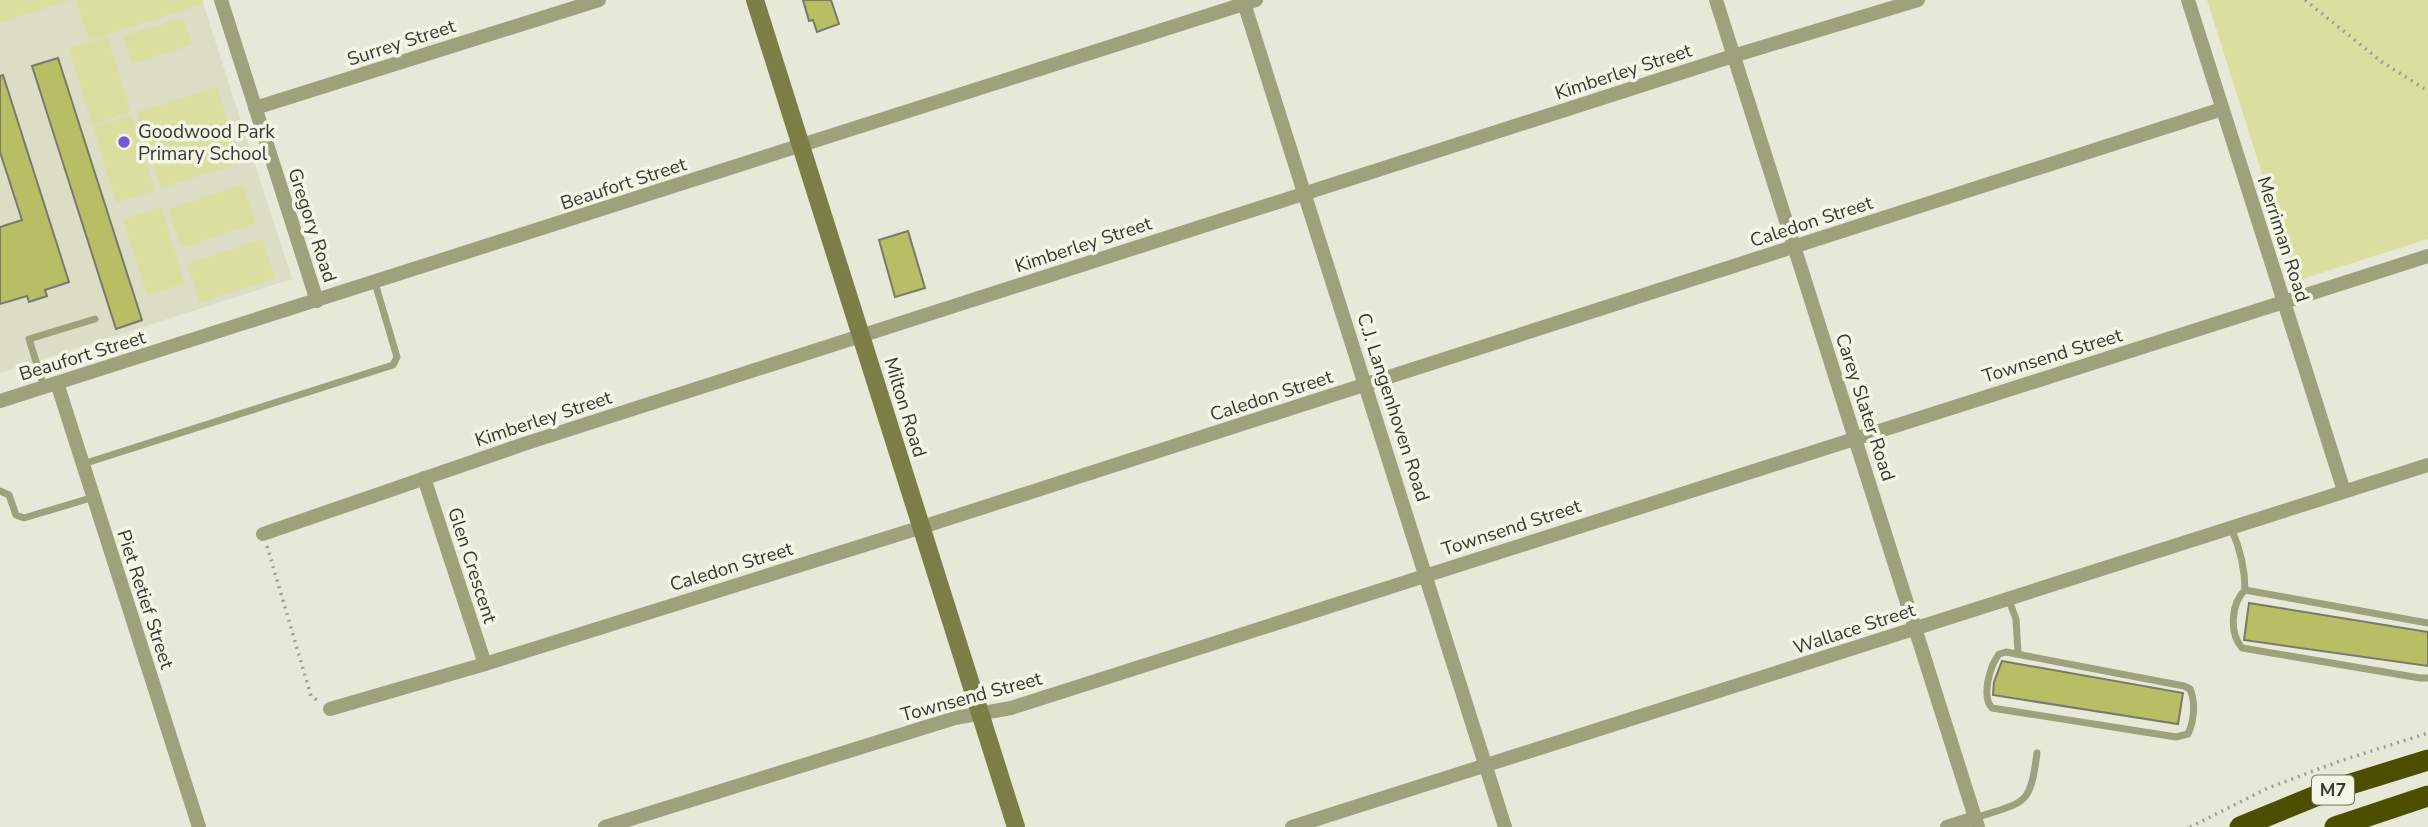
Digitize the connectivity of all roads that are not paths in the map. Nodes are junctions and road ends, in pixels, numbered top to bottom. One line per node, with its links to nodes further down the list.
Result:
1 (221, 0): 9 (street, Gregory Road)
2 (599, 0): 9 (street, Surrey Street)
3 (755, 0): 11 (street, Milton Road)
4 (1716, 0): 8 (street, Carey Slater Road)
5 (1918, 0): 8 (street, Kimberley Street)
6 (2188, 0): 10 (street, Merriman Road)
7 (1248, 1): 11 (street, Beaufort Street); 12 (street, C.J. Langenhoven Road)
8 (1733, 57): 12 (street, Kimberley Street); 13 (street, Carey Slater Road)
9 (255, 108): 16 (street, Gregory Road)
10 (2222, 109): 13 (street, Caledon Street); 17 (street, Merriman Road)
11 (801, 146): 15 (street, Beaufort Street); 19 (street, Milton Road)
12 (1306, 193): 19 (street, Kimberley Street); 21 (street, C.J. Langenhoven Road)
13 (1795, 246): 21 (street, Caledon Street); 23 (street, Carey Slater Road)
14 (2428, 256): 17 (street, Townsend Street)
15 (375, 283): 16 (street, Beaufort Street); 24 (lane)
16 (317, 301): 20 (street, Beaufort Street)
17 (2285, 302): 23 (street, Townsend Street); 28 (street, Merriman Road)
18 (95, 319): 20 (lane)
19 (862, 337): 26 (street, Kimberley Street); 30 (street, Milton Road)
20 (51, 385): 22 (street, Beaufort Street); 24 (street, Piet Retief Street)
21 (1367, 385): 30 (street, Caledon Street); 33 (street, C.J. Langenhoven Road)
22 (0, 401)
23 (1856, 437): 33 (street, Townsend Street); 37 (street, Carey Slater Road)
24 (83, 464): 29 (street, Piet Retief Street)
25 (2428, 465): 28 (street, Wallace Street)
26 (424, 478): 32 (street, Kimberley Street); 39 (street, Glen Crescent)
27 (0, 491): 29 (lane)
28 (2344, 491): 31 (street, Wallace Street)
29 (94, 497): 48 (street, Piet Retief Street)
30 (922, 527): 39 (street, Caledon Street); 42 (street, Milton Road)
31 (2231, 527): 34 (lane); 35 (street, Wallace Street)
32 (263, 534)
33 (1426, 574): 42 (street, Townsend Street); 45 (street, C.J. Langenhoven Road)
34 (2245, 590): 36 (lane); 40 (lane)
35 (2008, 598): 37 (street, Wallace Street); 38 (lane)
36 (2428, 623)
37 (1916, 628): 45 (street, Wallace Street); 47 (street, Carey Slater Road)
38 (2018, 653): 38 (lane)
39 (485, 664): 41 (street, Caledon Street)
40 (2428, 678)
41 (330, 709)
42 (982, 714): 49 (street, Townsend Street); 50 (street, Milton Road)
43 (2037, 753): 47 (lane)
44 (2428, 760): 54 (highway, M7)
45 (1486, 765): 51 (street, Wallace Street); 52 (street, C.J. Langenhoven Road)
46 (2428, 796): 55 (highway, M7)
47 (1977, 822): 53 (street)
48 (199, 827)
49 (604, 827)
50 (1016, 827)
51 (1293, 827)
52 (1505, 827)
53 (1947, 827)
54 (2240, 827)
55 (2335, 827)

